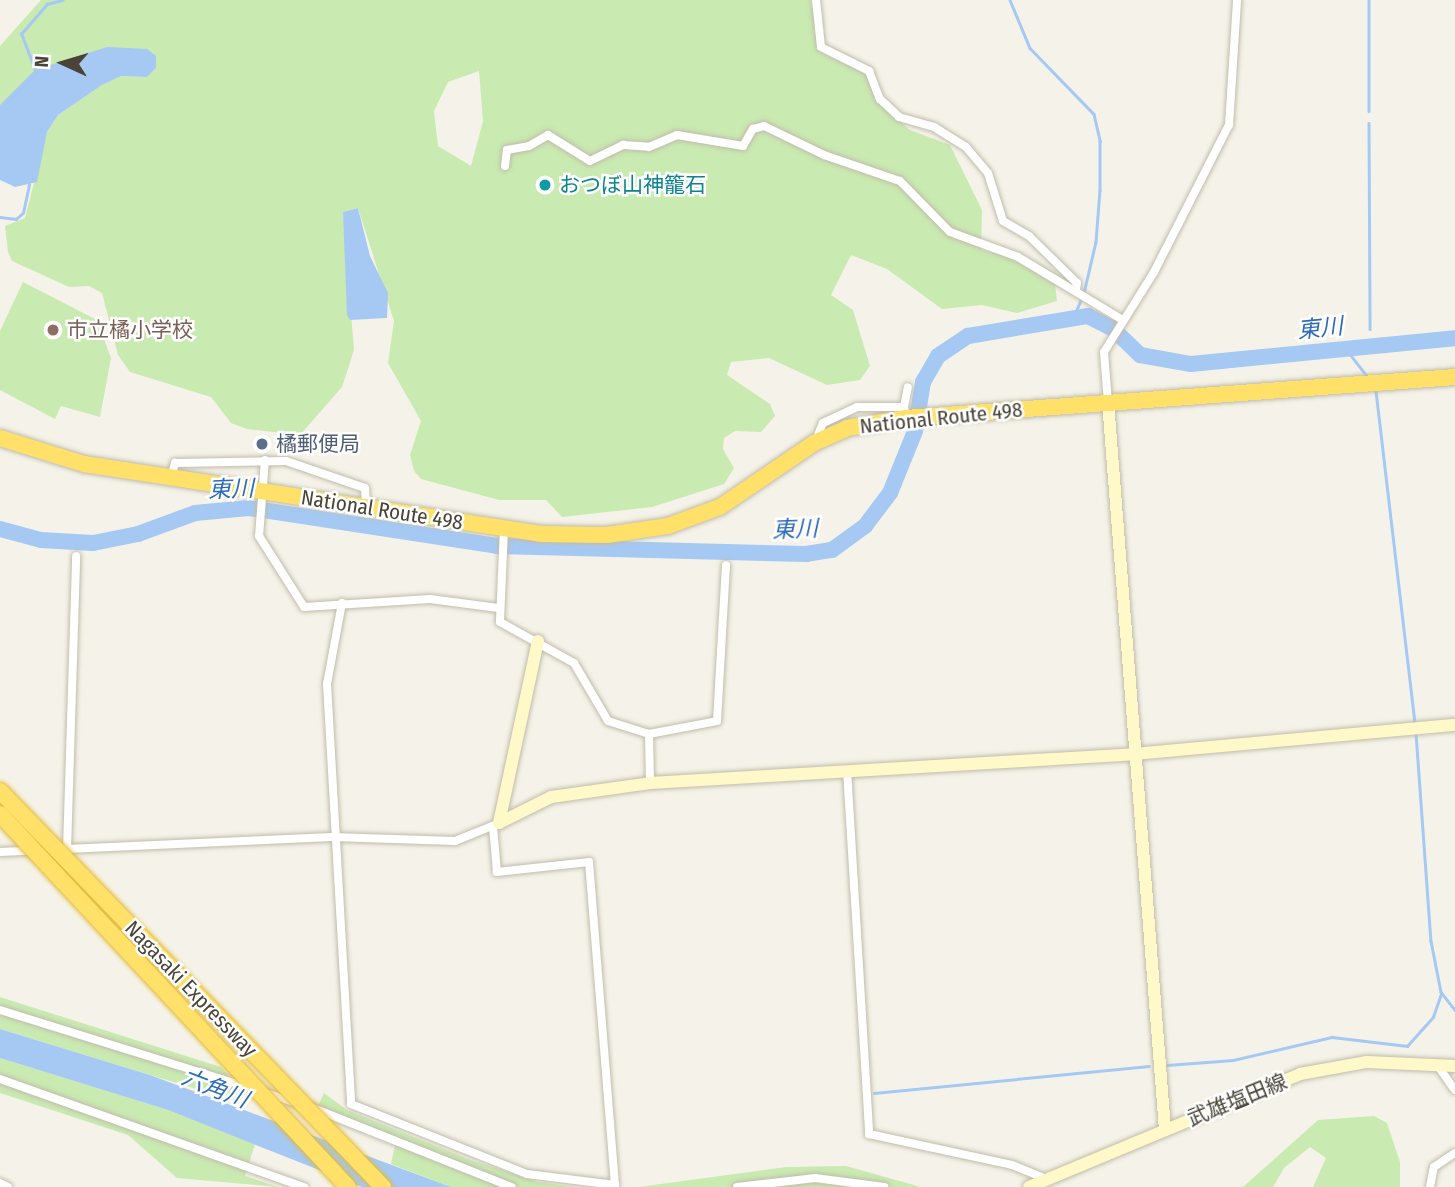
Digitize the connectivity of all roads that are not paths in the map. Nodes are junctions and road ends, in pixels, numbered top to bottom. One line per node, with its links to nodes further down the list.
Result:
1 (816, 0): 4 (street)
2 (1237, 0): 5 (street)
3 (505, 166): 4 (street)
4 (1076, 289): 5 (street)
5 (1122, 322): 8 (street)
6 (1455, 377): 8 (highway, National Route 498)
7 (908, 387): 9 (street)
8 (1108, 402): 9 (highway, National Route 498); 23 (street)
9 (905, 412): 15 (highway, National Route 498)
10 (0, 438): 12 (highway, National Route 498)
11 (265, 460): 12 (street); 13 (street); 14 (street)
12 (171, 478): 13 (highway, National Route 498)
13 (262, 496): 14 (highway, National Route 498); 18 (street)
14 (366, 507): 15 (highway, National Route 498)
15 (504, 532): 19 (street)
16 (76, 556): 30 (street)
17 (726, 565): 22 (street)
18 (342, 604): 19 (street); 29 (street)
19 (498, 608): 20 (street)
20 (538, 641): 22 (street); 28 (street)
21 (1455, 725): 23 (street)
22 (649, 734): 25 (street)
23 (1134, 754): 24 (street); 37 (street)
24 (848, 770): 25 (street); 39 (street)
25 (650, 783): 28 (street)
26 (0, 791): 44 (highway, Nagasaki Expressway, bridge)
27 (0, 814): 43 (highway, Nagasaki Expressway, bridge)
28 (496, 824): 29 (street); 29 (street)
29 (332, 837): 30 (street)
30 (67, 849): 31 (street)
31 (0, 852)
32 (0, 1010): 45 (street)
33 (1438, 1066): 34 (street, 武雄塩田線); 36 (street); 37 (street, 武雄塩田線)
34 (1455, 1066)
35 (0, 1079): 42 (street)
36 (1455, 1090)
37 (1165, 1130): 39 (street, 武雄塩田線)
38 (1455, 1153): 49 (street)
39 (1046, 1180): 48 (street, 武雄塩田線)
40 (0, 1182): 41 (street)
41 (8, 1187)
42 (304, 1187)
43 (348, 1187)
44 (383, 1187)
45 (512, 1187)
46 (737, 1187): 47 (street)
47 (884, 1187)
48 (1030, 1187)
49 (1430, 1187)

